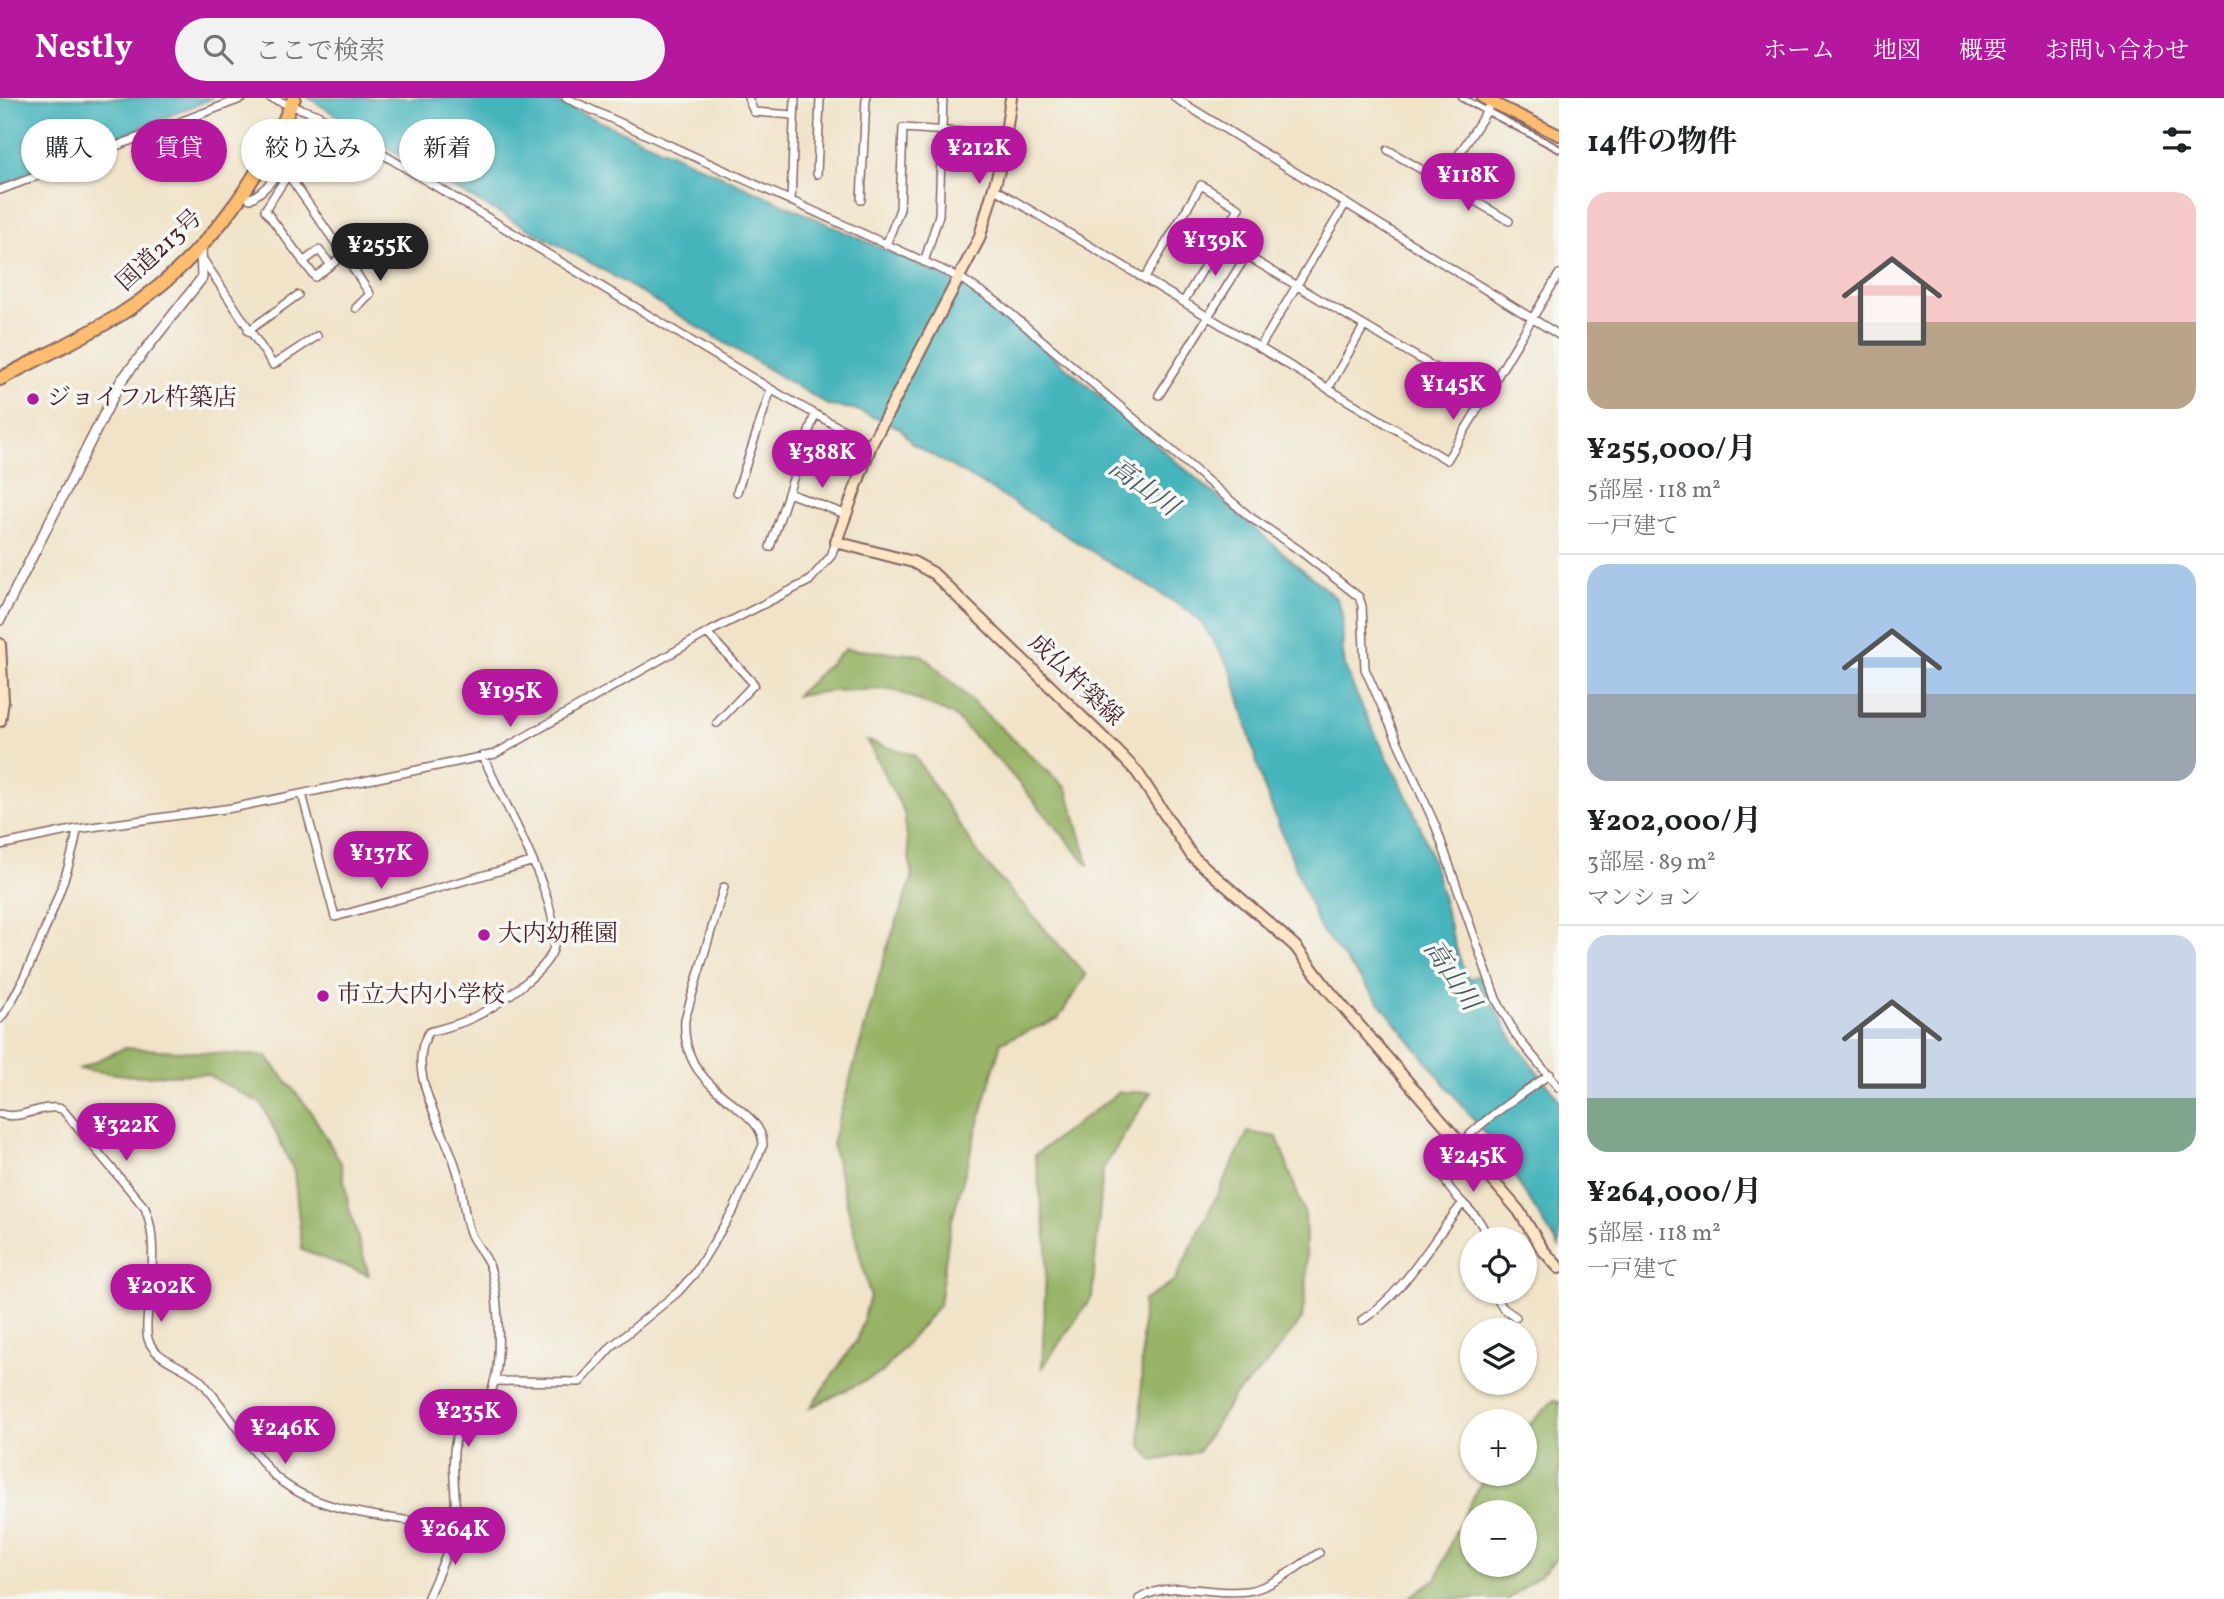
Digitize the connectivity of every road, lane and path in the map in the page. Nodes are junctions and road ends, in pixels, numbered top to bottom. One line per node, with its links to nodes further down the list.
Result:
1 (243, 98): 28 (street)
2 (270, 98): 12 (street)
3 (566, 98): 31 (street)
4 (748, 98): 14 (street)
5 (795, 98): 14 (street)
6 (820, 98): 22 (street)
7 (866, 98): 30 (street)
8 (943, 98): 16 (street)
9 (1011, 98): 17 (main road)
10 (1175, 98): 32 (street)
11 (1462, 98): 13 (street)
12 (293, 102): 15 (street); 29 (highway, 国道213号)
13 (1487, 102): 18 (main road); 19 (street); 23 (street)
14 (794, 115): 31 (street)
15 (323, 119)
16 (942, 130): 17 (street); 35 (street); 40 (street)
17 (1007, 135): 27 (main road)
18 (1559, 135)
19 (1559, 149)
20 (1388, 150): 23 (street)
21 (385, 157): 58 (street)
22 (817, 174)
23 (1442, 181): 33 (street)
24 (268, 182): 29 (street)
25 (285, 182): 39 (street)
26 (293, 182): 37 (street)
27 (995, 189): 43 (main road); 44 (street)
28 (0, 190)
29 (243, 193): 36 (highway, 国道213号)
30 (860, 200)
31 (792, 201): 35 (street)
32 (1346, 203): 45 (street); 50 (street)
33 (1509, 221)
34 (1220, 240): 38 (street); 44 (street); 47 (street)
35 (886, 245): 40 (street)
36 (201, 246): 52 (street); 56 (highway, 国道213号); 68 (street)
37 (344, 255): 41 (street); 48 (street)
38 (1246, 256): 45 (street); 49 (street)
39 (303, 262): 41 (street); 41 (street)
40 (924, 262): 43 (street)
41 (331, 265)
42 (1559, 274): 50 (street)
43 (960, 278): 62 (main road); 80 (street)
44 (1145, 278): 47 (street)
45 (1296, 286): 51 (street); 55 (street)
46 (298, 295): 52 (street)
47 (1184, 301): 49 (street)
48 (356, 308)
49 (1207, 315): 55 (street); 59 (street)
50 (1532, 318): 53 (street); 60 (street)
51 (1364, 326): 57 (street); 60 (street)
52 (248, 331): 54 (street)
53 (1559, 335)
54 (317, 336)
55 (1260, 347): 57 (street)
56 (0, 379)
57 (1328, 388): 60 (street)
58 (771, 389): 61 (street); 63 (street)
59 (1159, 395)
60 (1484, 397)
61 (816, 414): 62 (street); 64 (street)
62 (872, 444): 65 (main road)
63 (737, 492)
64 (789, 493): 65 (street); 67 (street)
65 (845, 514): 66 (main road)
66 (836, 542): 69 (street); 83 (main road, 成仏杵築線)
67 (770, 547)
68 (0, 620)
69 (707, 633): 72 (street); 73 (street)
70 (0, 645): 71 (main road)
71 (0, 721)
72 (717, 723)
73 (483, 756): 74 (street); 77 (street)
74 (302, 794): 75 (street); 77 (street)
75 (77, 829): 76 (street); 79 (street)
76 (0, 845)
77 (531, 862): 90 (street)
78 (724, 887): 90 (street)
79 (0, 1019)
80 (1550, 1074): 81 (street); 83 (street)
81 (1559, 1087)
82 (0, 1114): 91 (street)
83 (1459, 1142): 84 (street); 86 (main road, 成仏杵築線)
84 (1463, 1203): 85 (street); 89 (street)
85 (1482, 1227)
86 (1559, 1268)
87 (1500, 1304): 88 (street)
88 (1516, 1317)
89 (1362, 1320)
90 (494, 1381): 91 (street)
91 (454, 1525): 93 (street)
92 (1320, 1553): 94 (street)
93 (427, 1599)
94 (1139, 1599)

